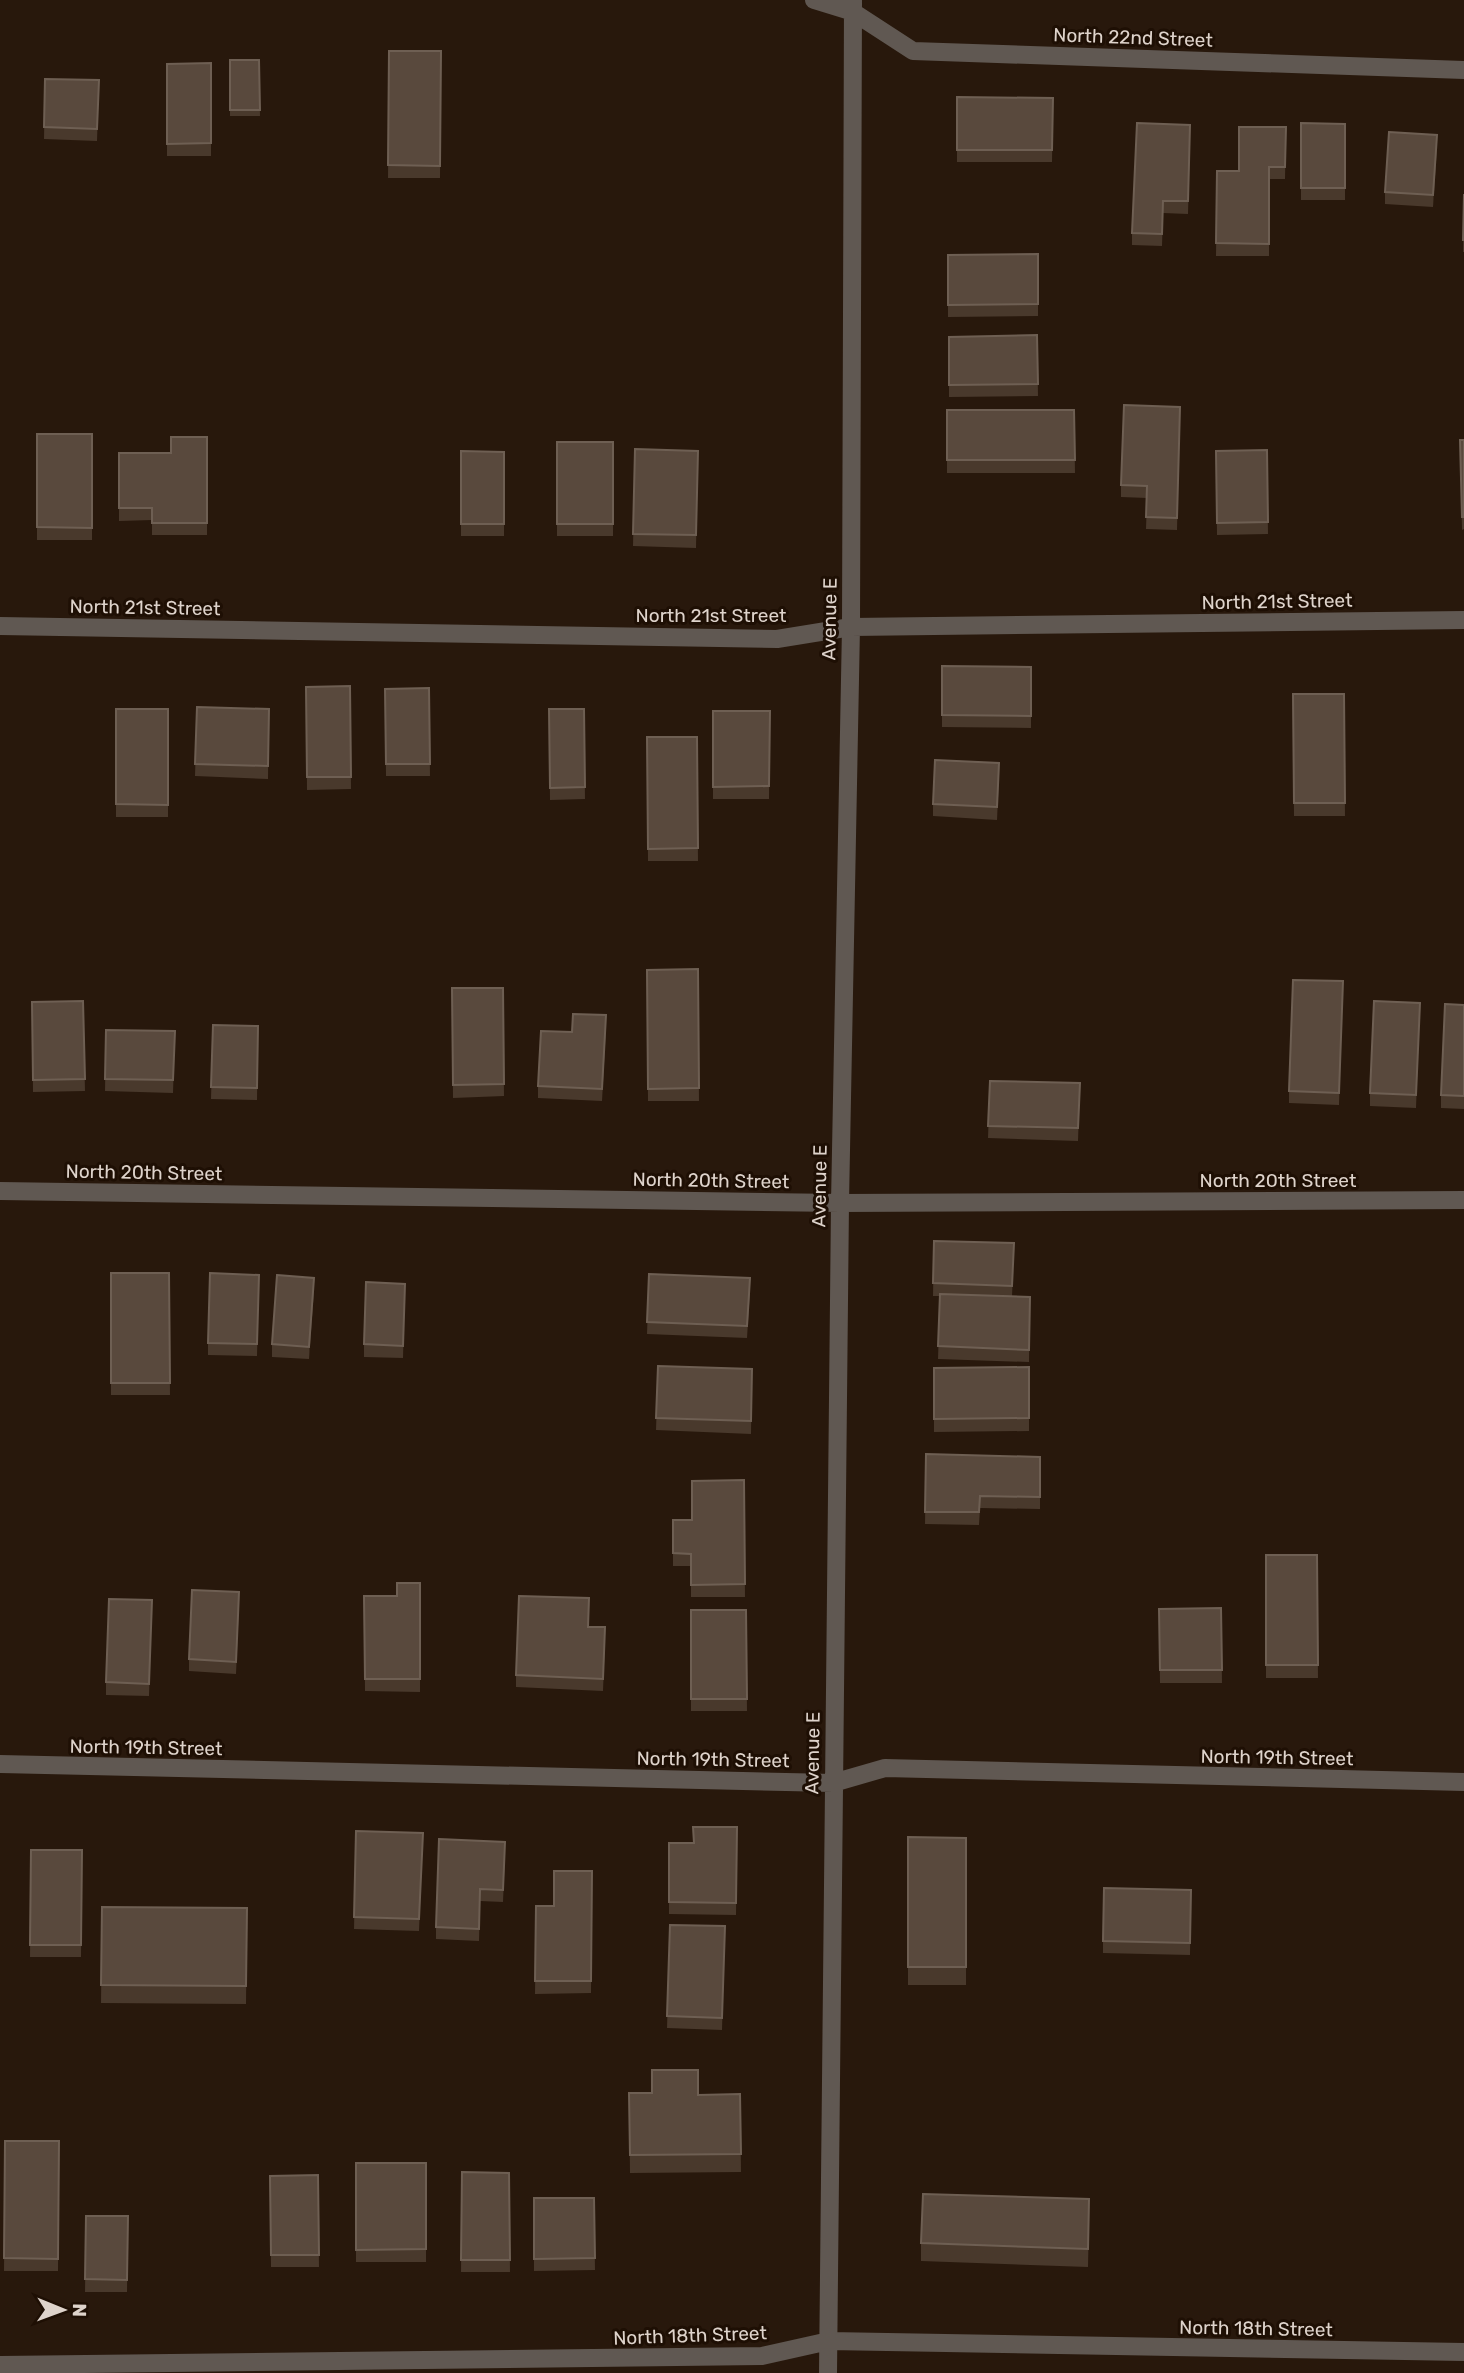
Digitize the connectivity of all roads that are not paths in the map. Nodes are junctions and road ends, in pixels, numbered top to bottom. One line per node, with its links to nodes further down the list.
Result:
1 (814, 0): 2 (street, North 22nd Street)
2 (853, 6): 3 (street, North 22nd Street); 6 (street, Avenue E)
3 (1464, 70)
4 (1464, 620): 6 (street, North 21st Street)
5 (0, 626): 6 (street, North 21st Street)
6 (851, 627): 9 (street, Avenue E)
7 (0, 1191): 9 (street, North 20th Street)
8 (1464, 1200): 9 (street, North 20th Street)
9 (840, 1203): 12 (street, Avenue E)
10 (0, 1764): 12 (street, North 19th Street)
11 (1464, 1782): 12 (street, North 19th Street)
12 (833, 1783): 13 (street, Avenue E)
13 (829, 2341): 14 (street, North 18th Street); 15 (street, North 18th Street); 16 (street, Avenue E)
14 (1464, 2352)
15 (0, 2365)
16 (828, 2373)

